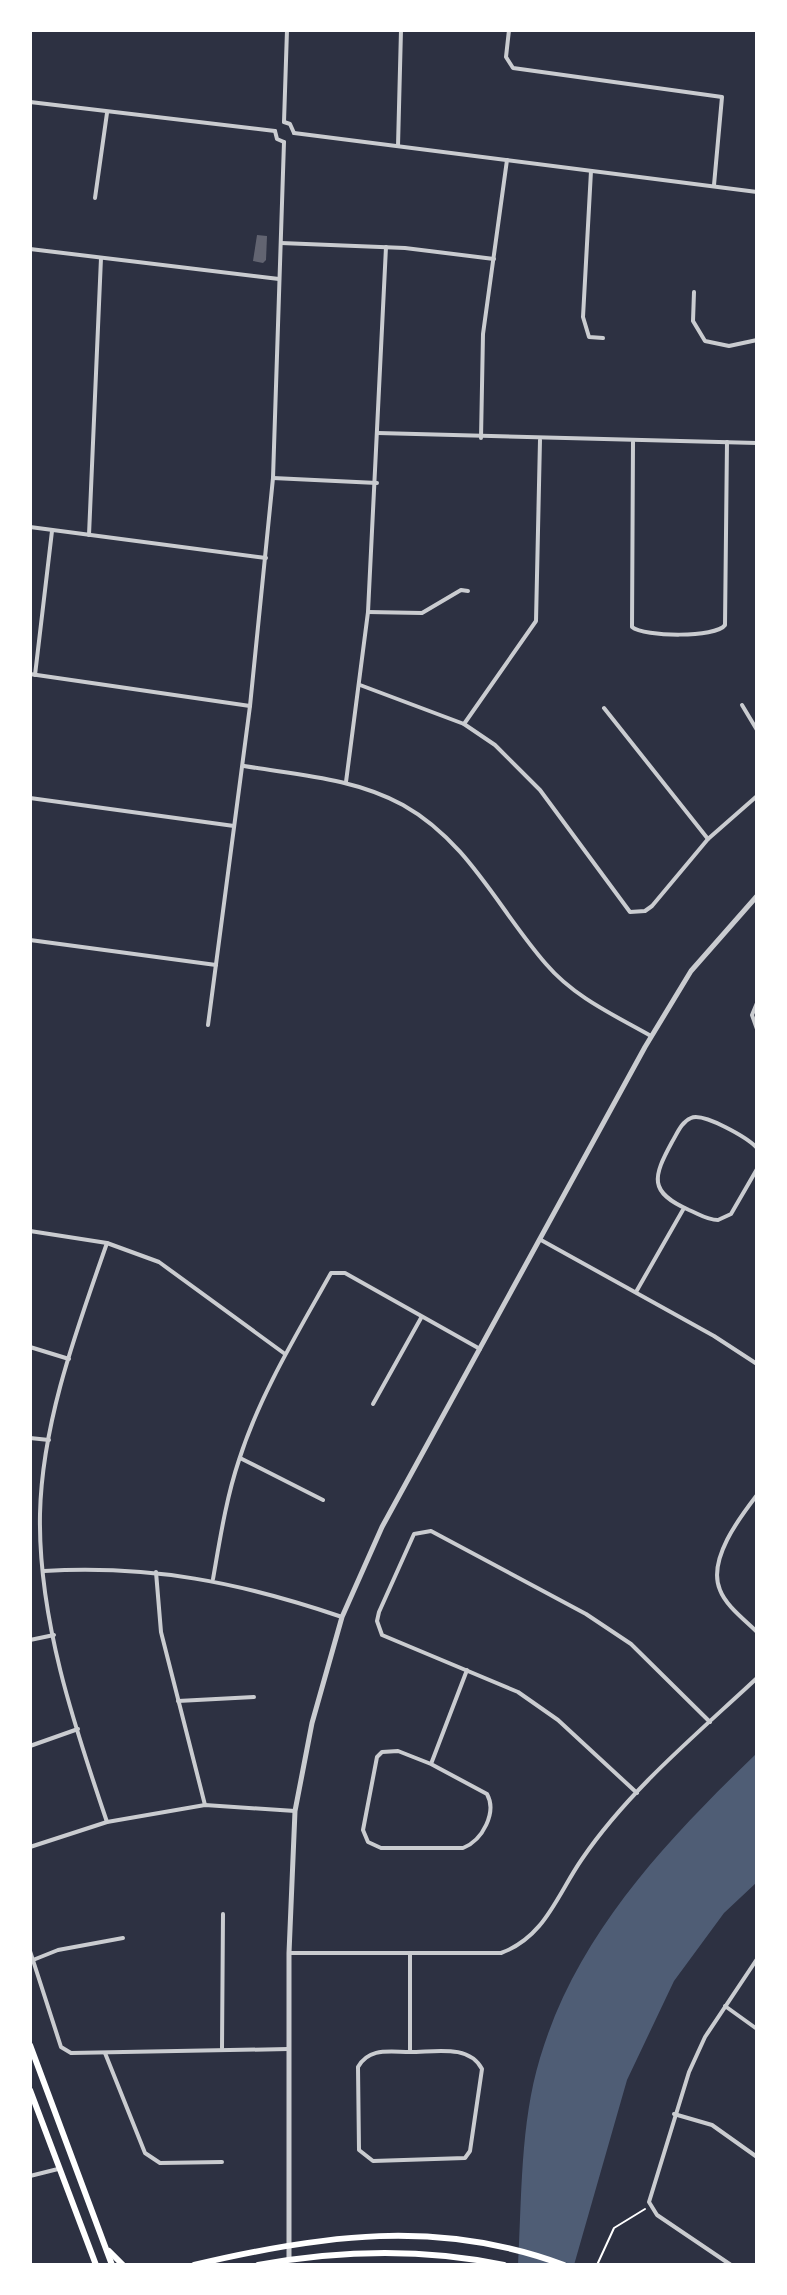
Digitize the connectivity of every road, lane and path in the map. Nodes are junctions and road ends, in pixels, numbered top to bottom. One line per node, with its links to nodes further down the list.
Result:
1 (287, 30): 6 (street)
2 (401, 30): 10 (street)
3 (509, 30): 13 (street)
4 (30, 102): 5 (street)
5 (107, 112): 7 (street); 15 (street)
6 (284, 122): 7 (street); 8 (street)
7 (275, 131): 9 (street)
8 (294, 133): 9 (street); 10 (street)
9 (284, 142): 16 (street)
10 (398, 146): 11 (street)
11 (507, 160): 12 (street); 20 (street)
12 (591, 171): 13 (street); 23 (street)
13 (714, 185): 14 (street)
14 (757, 192)
15 (95, 198)
16 (281, 243): 17 (street); 21 (street)
17 (386, 247): 20 (street); 25 (street)
18 (30, 249): 19 (street)
19 (101, 258): 21 (street); 35 (street)
20 (494, 259): 26 (street)
21 (279, 279): 31 (street)
22 (694, 292): 24 (street)
23 (603, 338)
24 (757, 340)
25 (378, 433): 26 (street); 32 (street)
26 (481, 438): 27 (street)
27 (540, 440): 28 (street); 44 (street)
28 (633, 442): 29 (street); 29 (street)
29 (727, 442): 30 (street)
30 (757, 443)
31 (273, 478): 32 (street); 36 (street)
32 (377, 483): 38 (street)
33 (30, 527): 34 (street)
34 (52, 531): 35 (street); 39 (street)
35 (89, 535): 36 (street)
36 (266, 558): 42 (street)
37 (468, 591): 38 (street)
38 (368, 612): 40 (street)
39 (33, 675): 42 (street)
40 (360, 685): 44 (street); 47 (street)
41 (742, 705): 45 (street)
42 (250, 706): 46 (street)
43 (604, 708): 51 (street)
44 (464, 724): 51 (street)
45 (757, 730)
46 (243, 766): 47 (street); 50 (street)
47 (346, 782): 58 (street)
48 (757, 796): 51 (street)
49 (30, 798): 50 (street)
50 (234, 826): 54 (street)
51 (708, 839)
52 (757, 896): 58 (street)
53 (30, 940): 54 (street)
54 (216, 965): 56 (street)
55 (757, 1003): 57 (street)
56 (208, 1025)
57 (757, 1029)
58 (651, 1036): 63 (street)
59 (757, 1148): 61 (street)
60 (757, 1169): 61 (street)
61 (684, 1208): 65 (street)
62 (30, 1231): 64 (street)
63 (541, 1240): 65 (street); 68 (street)
64 (107, 1243): 69 (street); 70 (street)
65 (636, 1292): 71 (street)
66 (421, 1318): 68 (street); 69 (street); 72 (street)
67 (30, 1347): 70 (street)
68 (480, 1349): 81 (street)
69 (285, 1354): 75 (street)
70 (69, 1359): 74 (street)
71 (756, 1361)
72 (373, 1404)
73 (30, 1438): 74 (street)
74 (49, 1440): 78 (street)
75 (239, 1458): 77 (street); 80 (street)
76 (757, 1495): 82 (street)
77 (323, 1500)
78 (44, 1571): 79 (street); 83 (street)
79 (156, 1572): 80 (street); 88 (street)
80 (213, 1579): 81 (street)
81 (342, 1617): 95 (street)
82 (757, 1632)
83 (54, 1635): 84 (street); 90 (street)
84 (30, 1640)
85 (467, 1670): 89 (street); 92 (street); 93 (street)
86 (757, 1678): 89 (street)
87 (254, 1697): 88 (street)
88 (178, 1701): 94 (street)
89 (710, 1722): 93 (street)
90 (78, 1729): 91 (street); 96 (street)
91 (30, 1746)
92 (431, 1764): 92 (street)
93 (637, 1793): 102 (street)
94 (205, 1805): 95 (street); 96 (street)
95 (295, 1811): 101 (street)
96 (107, 1822): 97 (street)
97 (30, 1847)
98 (223, 1914): 108 (street)
99 (123, 1938): 104 (street)
100 (30, 1951): 104 (street)
101 (289, 1953): 102 (street); 109 (street)
102 (410, 1953): 110 (street)
103 (757, 1959): 105 (street)
104 (33, 1960): 111 (street)
105 (725, 2006): 106 (street); 113 (street)
106 (757, 2029)
107 (30, 2045): 120 (main road)
108 (222, 2048): 109 (street); 111 (street)
109 (288, 2049): 119 (street)
110 (410, 2052): 110 (street)
111 (105, 2053): 115 (street)
112 (30, 2090): 116 (main road)
113 (674, 2114): 114 (street); 118 (street)
114 (757, 2157)
115 (222, 2162)
116 (58, 2169): 117 (street); 122 (main road)
117 (30, 2176)
118 (651, 2208): 129 (path); 130 (street)
119 (287, 2243): 121 (street); 125 (main road); 128 (main road)
120 (106, 2249): 123 (main road); 124 (main road)
121 (289, 2259): 126 (main road); 127 (main road)
122 (96, 2265)
123 (112, 2265)
124 (123, 2265)
125 (194, 2265)
126 (258, 2265)
127 (502, 2265)
128 (564, 2265)
129 (597, 2265)
130 (731, 2265)

